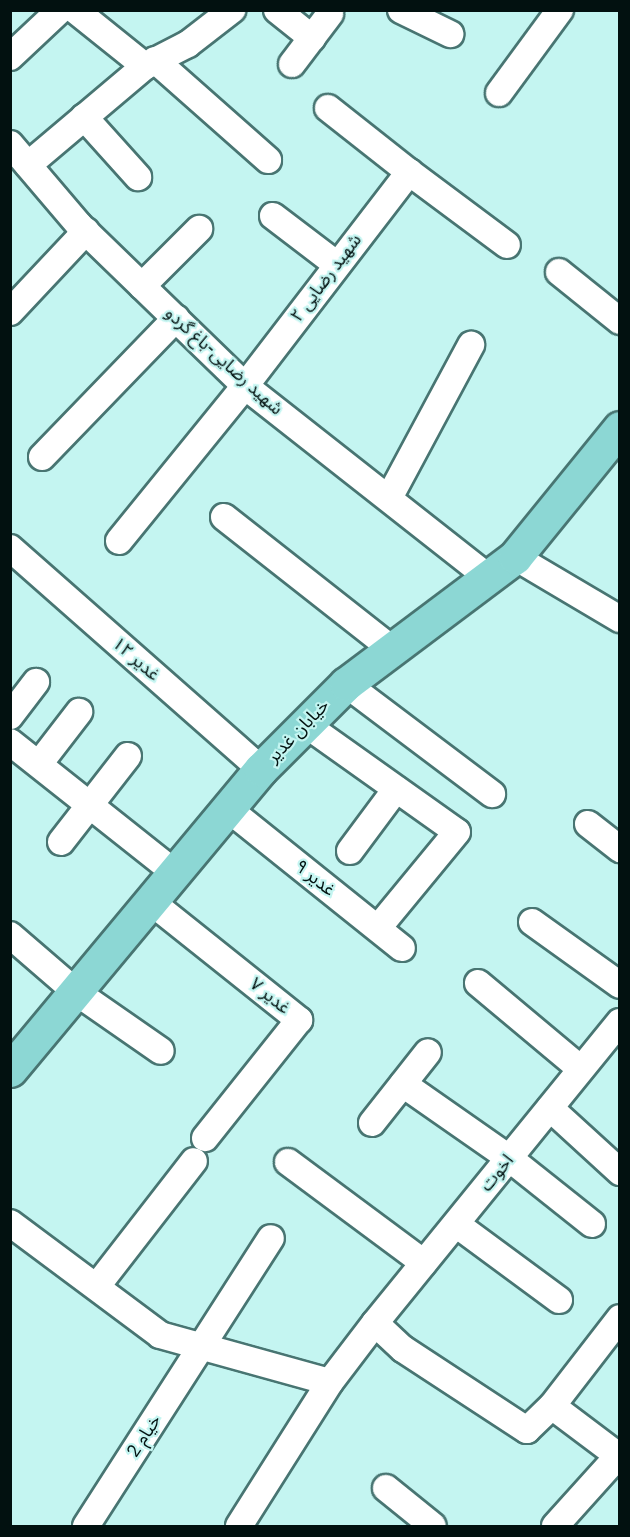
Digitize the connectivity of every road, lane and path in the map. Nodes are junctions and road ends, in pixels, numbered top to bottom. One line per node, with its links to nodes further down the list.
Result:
1 (60, 10): 10 (street)
2 (75, 10): 11 (street)
3 (232, 10): 11 (street)
4 (277, 10): 9 (street)
5 (401, 10): 8 (street)
6 (560, 10): 13 (street)
7 (330, 14): 9 (street)
8 (450, 34)
9 (312, 38): 12 (street)
10 (10, 57)
11 (150, 63): 15 (street); 17 (street)
12 (292, 64)
13 (499, 93)
14 (328, 108): 19 (street)
15 (84, 117): 18 (street); 20 (street)
16 (10, 144): 18 (street, شهید رضایی-باغ گردو)
17 (267, 160)
18 (28, 165): 23 (street, شهید رضایی-باغ گردو)
19 (409, 171): 24 (street); 25 (street, شهید رضایی ۲)
20 (138, 177)
21 (273, 216): 25 (street)
22 (199, 229): 27 (street)
23 (86, 231): 27 (street, شهید رضایی-باغ گردو); 28 (street)
24 (507, 245)
25 (336, 264): 32 (street, شهید رضایی ۲)
26 (559, 272): 30 (street)
27 (142, 285): 29 (street, شهید رضایی-باغ گردو)
28 (10, 312)
29 (176, 318): 32 (street, شهید رضایی-باغ گردو); 34 (street)
30 (620, 321)
31 (471, 345): 35 (street)
32 (245, 386): 35 (street, شهید رضایی-باغ گردو); 37 (street, شهید رضایی ۲)
33 (620, 428): 39 (main road, خیابان غدیر)
34 (42, 457)
35 (389, 498): 40 (street, شهید رضایی-باغ گردو)
36 (224, 516): 42 (street)
37 (119, 541)
38 (10, 548): 51 (street, غدیر ۱۲)
39 (515, 557): 40 (main road, خیابان غدیر); 41 (street)
40 (488, 577): 42 (main road, خیابان غدیر)
41 (620, 619)
42 (392, 649): 44 (main road, خیابان غدیر)
43 (36, 682): 46 (street)
44 (346, 684): 47 (main road, خیابان غدیر); 53 (street)
45 (80, 712): 50 (street)
46 (10, 716)
47 (305, 724): 51 (main road, خیابان غدیر); 52 (street)
48 (10, 742): 50 (street)
49 (128, 756): 54 (street)
50 (39, 764): 54 (street)
51 (261, 769): 55 (main road, خیابان غدیر)
52 (396, 789): 59 (street); 63 (street)
53 (492, 794)
54 (89, 804): 57 (street); 60 (street)
55 (227, 808): 60 (main road, خیابان غدیر); 63 (street, غدیر ۹)
56 (588, 824): 58 (street)
57 (61, 842)
58 (620, 849)
59 (350, 851)
60 (174, 872): 61 (main road, خیابان غدیر)
61 (150, 901): 68 (main road, خیابان غدیر); 77 (street, غدیر ۷)
62 (532, 922): 67 (street)
63 (378, 928): 65 (street, غدیر ۹)
64 (10, 935): 68 (street)
65 (402, 948)
66 (478, 983): 73 (street)
67 (620, 985)
68 (76, 992): 70 (street); 72 (main road, خیابان غدیر)
69 (617, 1031): 73 (street, اخوت)
70 (162, 1051)
71 (428, 1052): 74 (street)
72 (12, 1065)
73 (581, 1069): 75 (street, اخوت)
74 (403, 1084): 76 (street); 78 (street)
75 (550, 1108): 78 (street, اخوت); 81 (street)
76 (372, 1123)
77 (205, 1138)
78 (509, 1158): 83 (street, اخوت); 84 (street)
79 (194, 1161): 87 (street)
80 (288, 1162): 86 (street)
81 (620, 1172)
82 (10, 1223): 87 (street)
83 (456, 1224): 86 (street, اخوت); 88 (street)
84 (592, 1224)
85 (271, 1238): 91 (street, 2 خیام)
86 (424, 1263): 89 (street, اخوت)
87 (97, 1286): 91 (street)
88 (559, 1300)
89 (375, 1323): 92 (street, اخوت); 93 (street)
90 (616, 1329): 93 (street)
91 (203, 1345): 92 (street); 96 (street, 2 خیام)
92 (330, 1382): 97 (street, اخوت)
93 (552, 1406): 94 (street)
94 (619, 1456): 99 (street)
95 (386, 1488): 98 (street)
96 (86, 1527)
97 (239, 1527)
98 (433, 1527)
99 (555, 1527)

